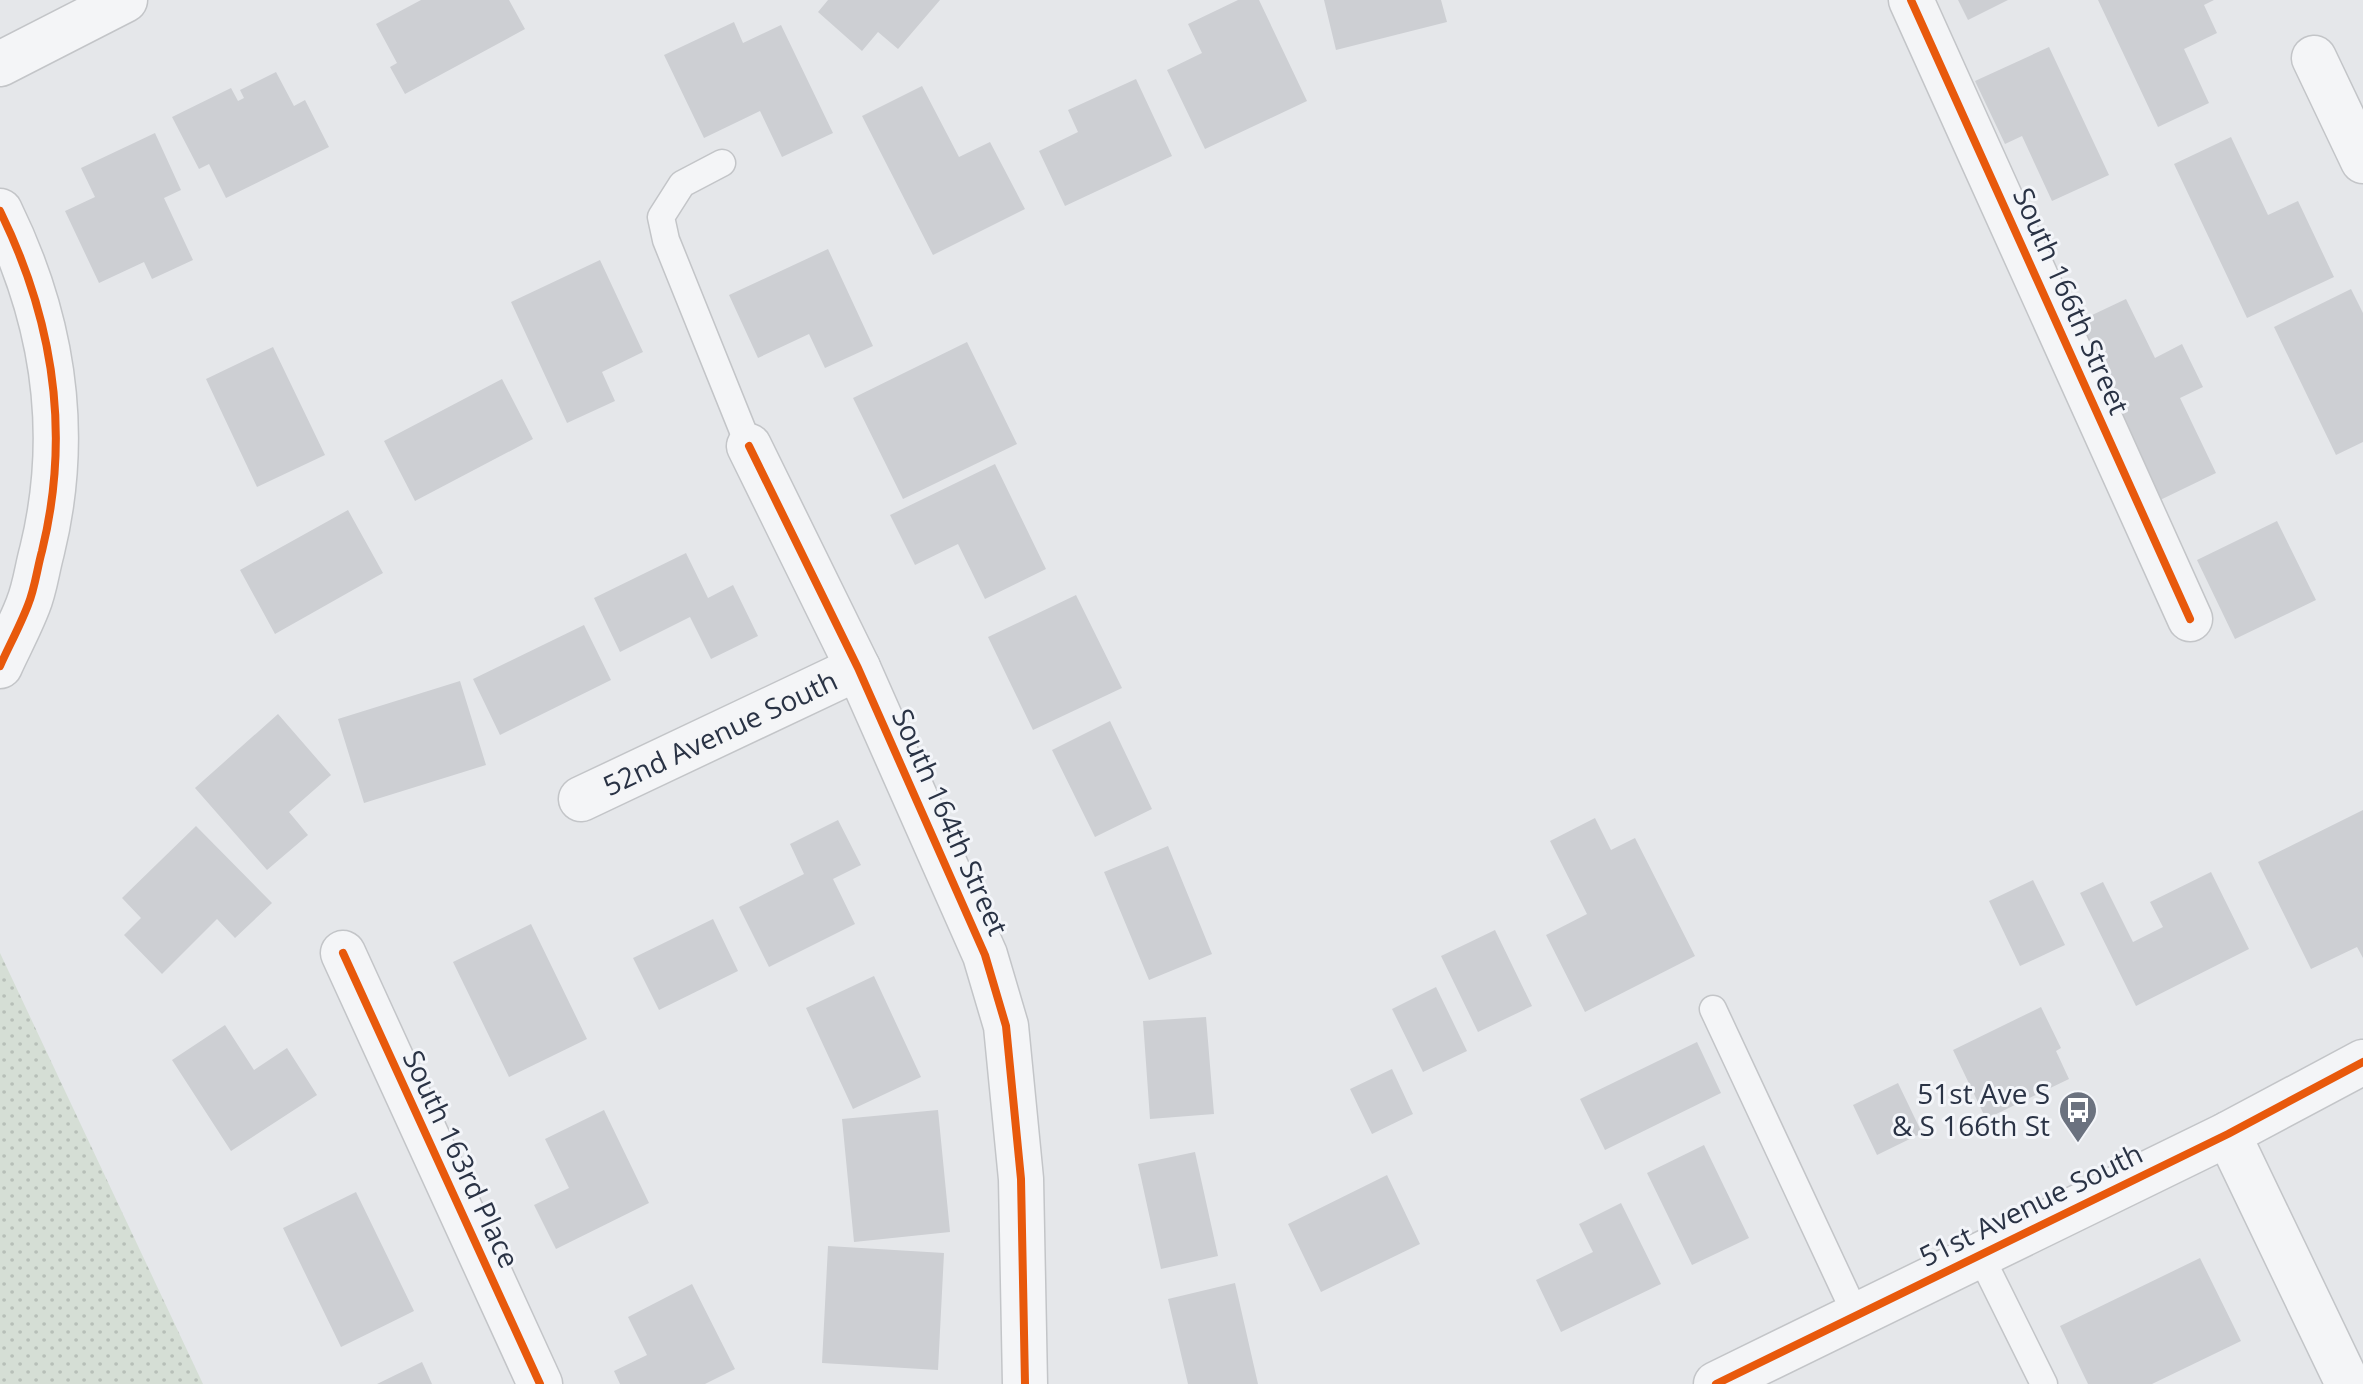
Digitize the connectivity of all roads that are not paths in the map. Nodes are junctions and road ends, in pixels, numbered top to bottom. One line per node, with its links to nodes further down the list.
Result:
1 (125, 0): 4 (street)
2 (1911, 0): 9 (street, South 166th Street)
3 (2314, 58): 5 (street)
4 (0, 64)
5 (2363, 161)
6 (722, 163): 8 (lane)
7 (0, 211): 10 (street)
8 (749, 446): 11 (street, South 164th Street)
9 (2190, 619)
10 (0, 666)
11 (858, 668): 12 (street, 52nd Avenue South); 20 (street, South 164th Street)
12 (581, 799)
13 (343, 953): 19 (street, South 163rd Place)
14 (1713, 1009): 18 (lane)
15 (2363, 1062): 16 (street, 51st Avenue South)
16 (2228, 1134): 17 (street, 51st Avenue South); 23 (street)
17 (1980, 1255): 18 (street, 51st Avenue South); 22 (lane)
18 (1856, 1315): 21 (street, 51st Avenue South)
19 (540, 1384)
20 (1025, 1384)
21 (1716, 1384)
22 (2044, 1384)
23 (2348, 1384)

